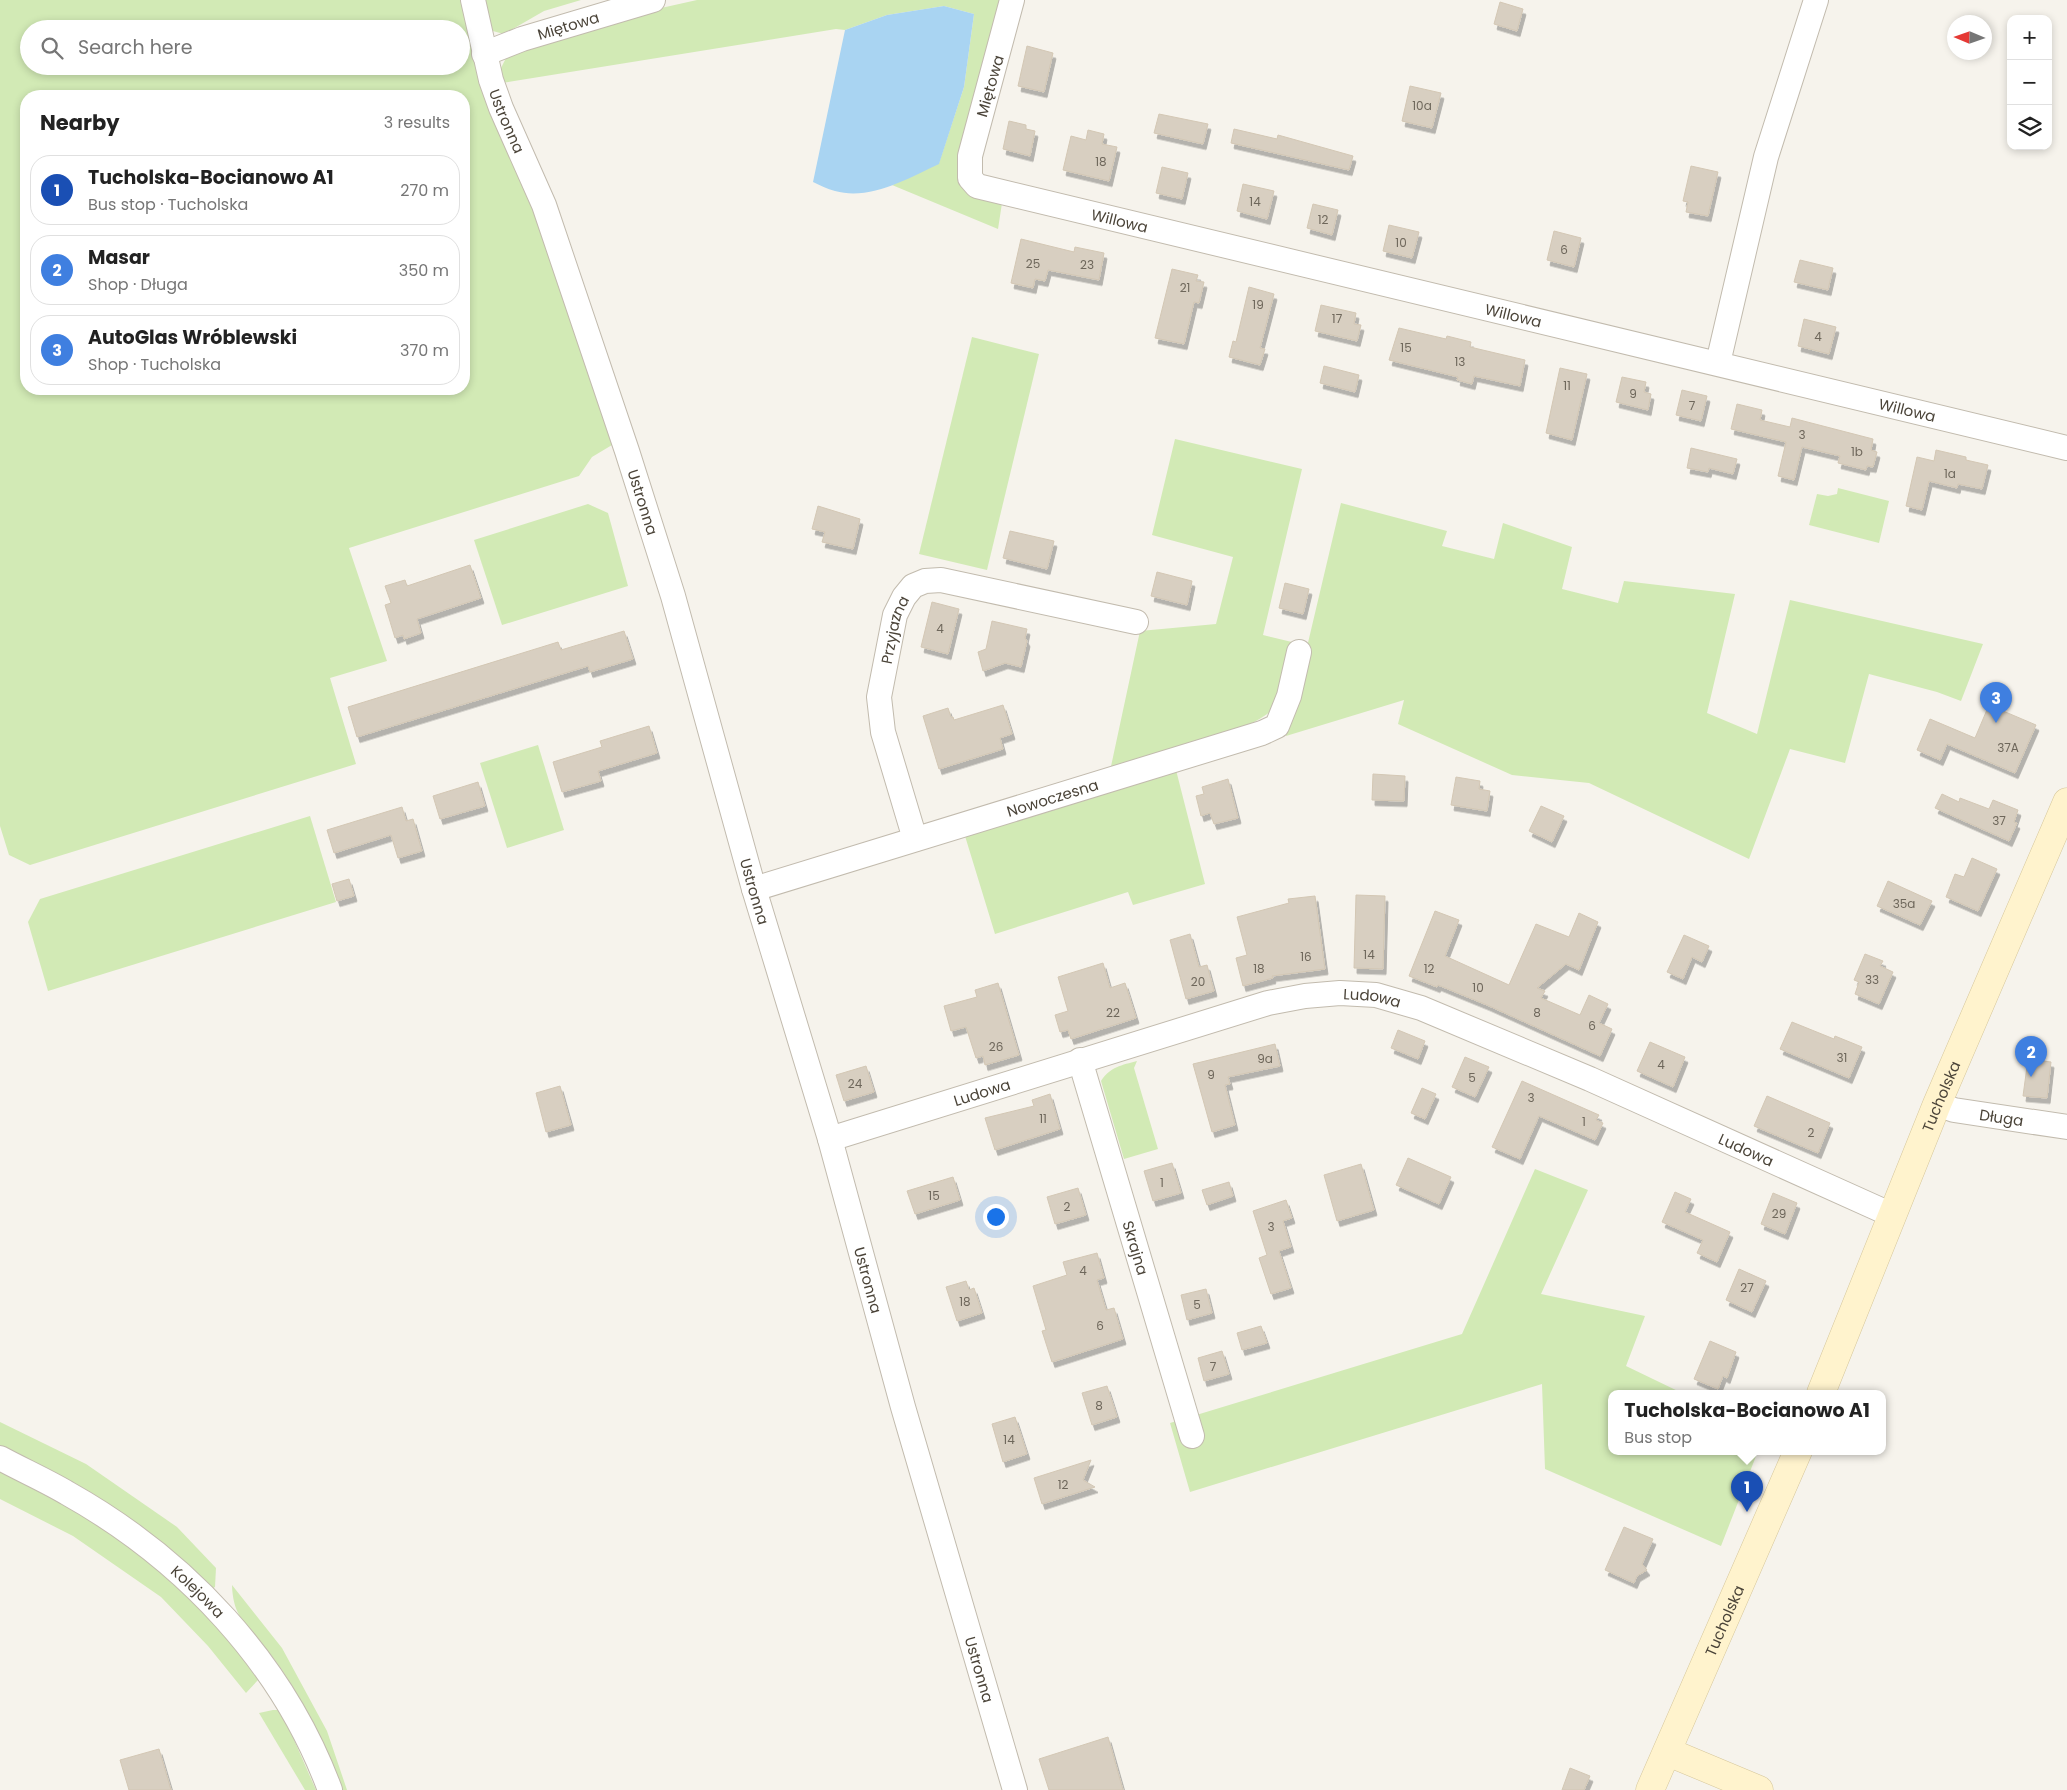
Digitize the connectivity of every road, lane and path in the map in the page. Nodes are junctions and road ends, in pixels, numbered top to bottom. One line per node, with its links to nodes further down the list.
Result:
1 (473, 0): 5 (street, Ustronna)
2 (653, 0): 5 (street, Miętowa)
3 (1012, 0): 6 (street, Miętowa)
4 (1816, 0): 7 (street)
5 (484, 54): 13 (street, Ustronna)
6 (968, 172): 7 (street, Willowa)
7 (1718, 363): 8 (street, Willowa)
8 (2067, 448)
9 (1136, 622): 12 (street, Przyjazna)
10 (1299, 652): 12 (street, Nowoczesna)
11 (2067, 802): 15 (main road, Tucholska)
12 (915, 839): 13 (street, Nowoczesna)
13 (754, 889): 17 (street, Ustronna)
14 (1080, 1060): 17 (street, Ludowa); 18 (street, Ludowa); 20 (street, Skrajna)
15 (1937, 1104): 16 (street, Długa); 18 (main road, Tucholska)
16 (2067, 1127)
17 (830, 1139): 25 (street, Ustronna)
18 (1892, 1214): 19 (main road, Tucholska)
19 (1822, 1390)
20 (1192, 1436)
21 (1796, 1455): 23 (main road, Tucholska)
22 (0, 1458): 24 (street, Kolejowa)
23 (1668, 1752): 26 (main road, Tucholska); 27 (main road)
24 (330, 1790)
25 (1015, 1790)
26 (1650, 1790)
27 (1759, 1790)

